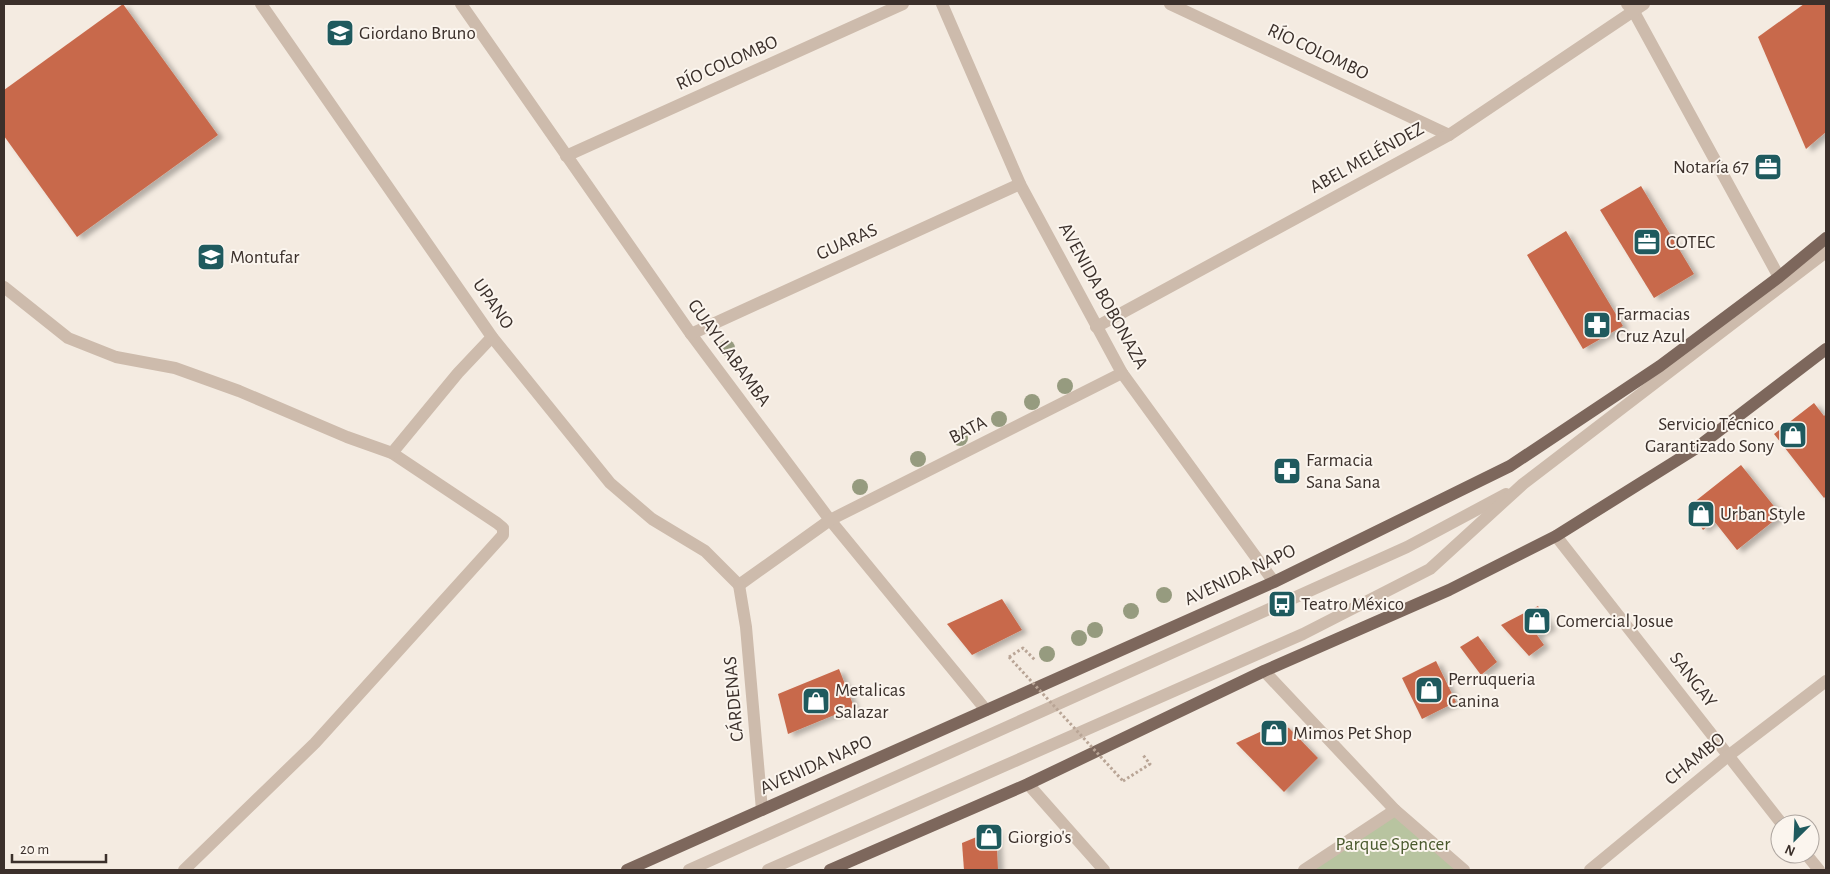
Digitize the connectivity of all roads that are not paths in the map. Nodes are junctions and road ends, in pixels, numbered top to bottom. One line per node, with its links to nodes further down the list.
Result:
1 (261, 4): 16 (street, UPANO)
2 (461, 4): 8 (street, GUAYLLABAMBA)
3 (903, 4): 8 (street, RÍO COLOMBO)
4 (942, 4): 9 (street, AVENIDA BOBONAZA)
5 (1170, 4): 7 (street, RÍO COLOMBO)
6 (1635, 6): 7 (street, ABEL MELÉNDEZ); 12 (street)
7 (1449, 135): 14 (street, ABEL MELÉNDEZ)
8 (566, 156): 15 (street, GUAYLLABAMBA)
9 (1020, 184): 14 (street, AVENIDA BOBONAZA); 15 (street, GUARAS)
10 (1826, 238): 12 (main road, AVENIDA NAPO)
11 (1826, 252): 20 (street)
12 (1779, 277): 23 (main road, AVENIDA NAPO)
13 (4, 287): 19 (street)
14 (1096, 328): 18 (street, AVENIDA BOBONAZA)
15 (691, 334): 21 (street, GUAYLLABAMBA)
16 (492, 337): 19 (street); 24 (street, UPANO)
17 (1826, 349): 22 (main road)
18 (1122, 373): 21 (street, BATA); 23 (street, AVENIDA BOBONAZA)
19 (392, 453): 33 (street)
20 (1523, 484): 35 (street); 36 (street)
21 (830, 520): 24 (street); 27 (street, GUAYLLABAMBA)
22 (1556, 536): 25 (main road); 28 (street, SANGAY)
23 (1274, 582): 27 (main road, AVENIDA NAPO)
24 (738, 585): 30 (street, CÁRDENAS)
25 (1264, 671): 29 (main road); 31 (street)
26 (1826, 681): 28 (street, CHAMBO)
27 (986, 710): 30 (main road, AVENIDA NAPO)
28 (1728, 756): 32 (street, SANGAY); 41 (street, CHAMBO)
29 (1028, 784): 37 (main road); 38 (street)
30 (762, 810): 34 (main road, AVENIDA NAPO)
31 (1395, 810): 39 (street); 40 (street)
32 (1774, 814)
33 (184, 870)
34 (626, 870)
35 (689, 870)
36 (768, 870)
37 (830, 870)
38 (1104, 870)
39 (1304, 870)
40 (1464, 870)
41 (1590, 870)

